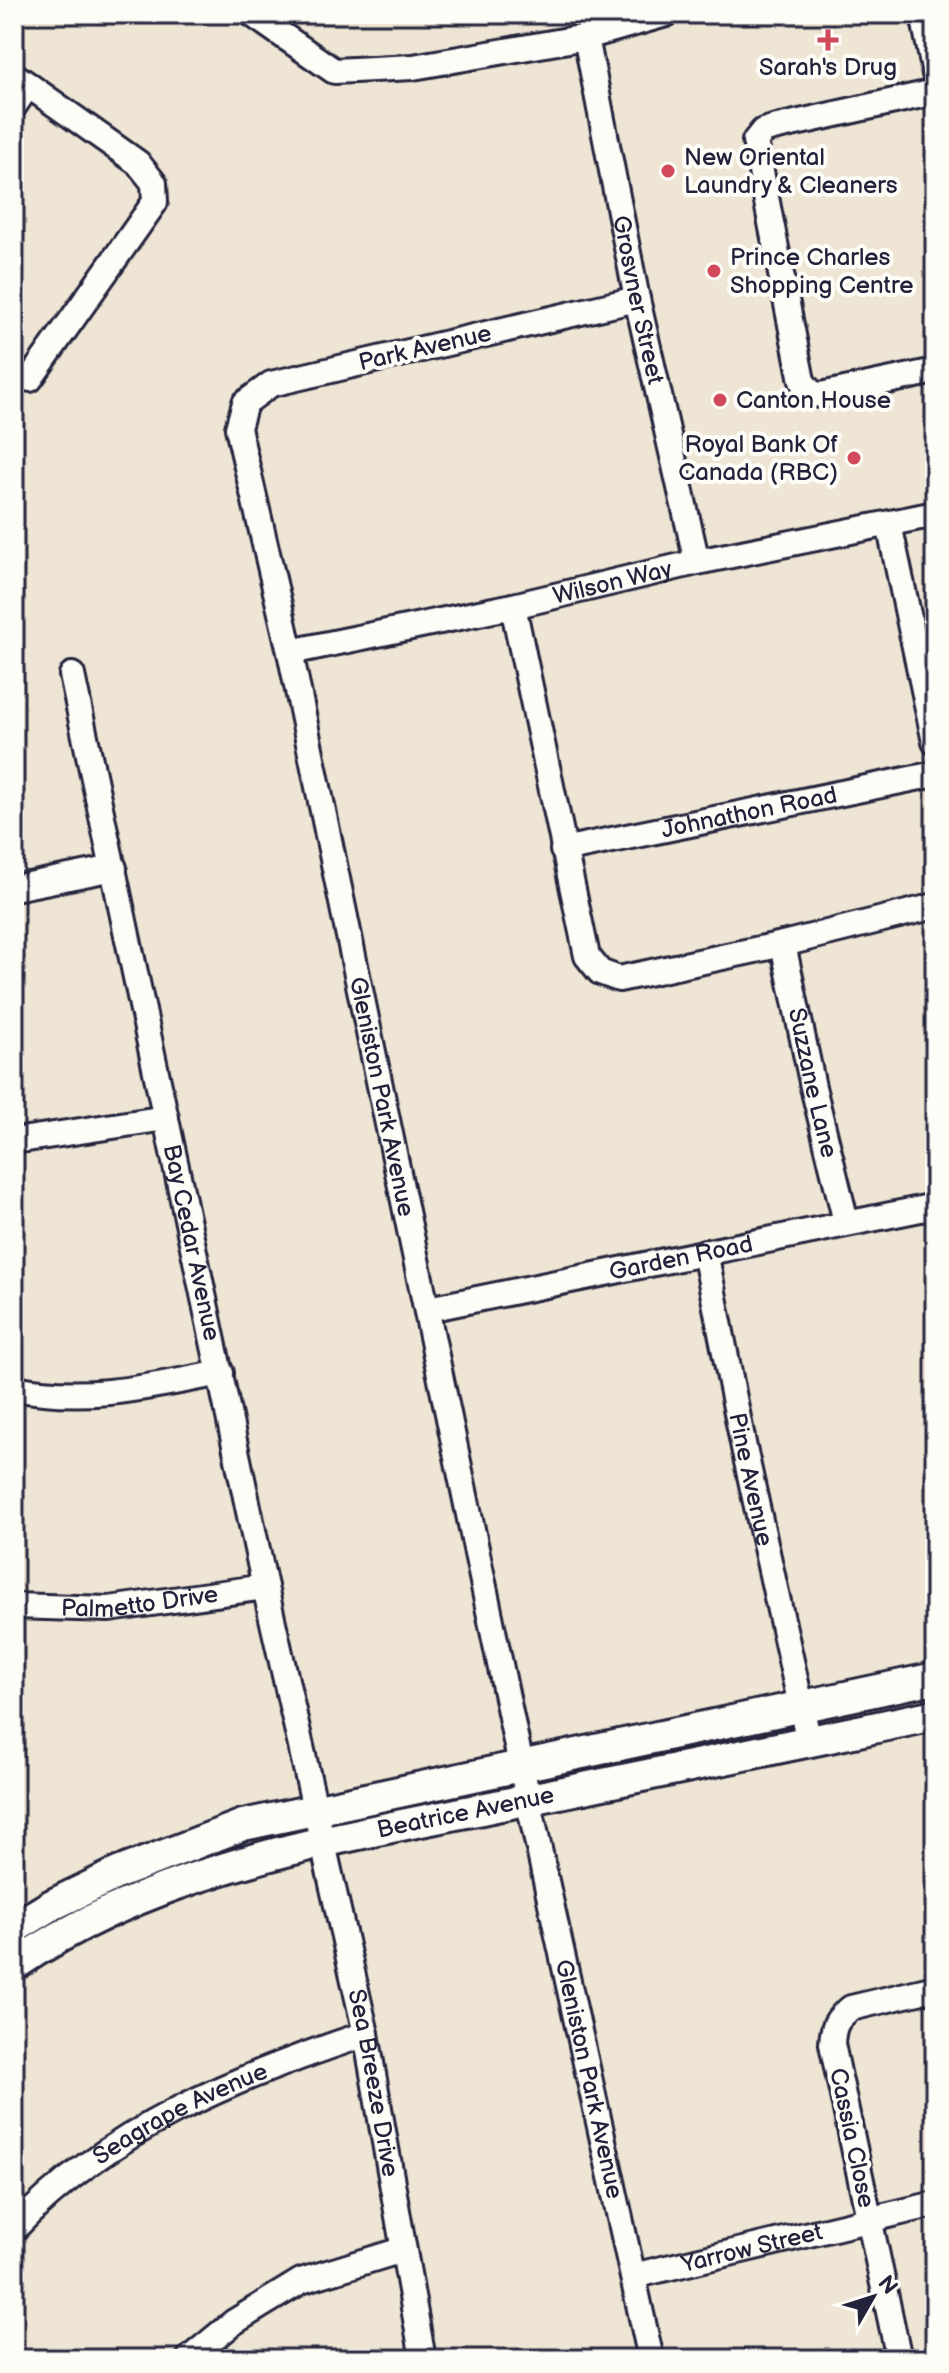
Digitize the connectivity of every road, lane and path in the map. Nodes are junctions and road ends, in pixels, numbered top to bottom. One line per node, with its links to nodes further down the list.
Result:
1 (252, 14): 4 (street)
2 (666, 14): 4 (street)
3 (923, 14): 5 (street)
4 (586, 37): 9 (street, Grosvner Street)
5 (935, 74)
6 (21, 80): 8 (street); 11 (street)
7 (935, 92): 10 (street)
8 (14, 106)
9 (637, 299): 12 (street, Park Avenue); 15 (street, Grosvner Street)
10 (935, 371)
11 (30, 379)
12 (238, 428): 17 (street, Gleniston Park Avenue)
13 (935, 514): 14 (street, Wilson Way)
14 (889, 524): 15 (street, Wilson Way); 19 (street)
15 (697, 562): 16 (street, Wilson Way)
16 (513, 606): 17 (street, Wilson Way); 21 (street)
17 (290, 652): 31 (street, Gleniston Park Avenue)
18 (72, 675): 22 (street, Bay Cedar Avenue)
19 (935, 742)
20 (935, 774): 21 (street, Johnathon Road)
21 (563, 850): 25 (street)
22 (114, 868): 23 (street); 26 (street, Bay Cedar Avenue)
23 (14, 888)
24 (935, 906): 25 (street)
25 (783, 944): 29 (street, Suzzane Lane)
26 (166, 1118): 27 (street); 32 (street, Bay Cedar Avenue)
27 (14, 1141)
28 (935, 1206): 29 (street, Garden Road)
29 (846, 1222): 30 (street, Garden Road)
30 (705, 1252): 31 (street, Garden Road); 37 (street, Pine Avenue)
31 (428, 1309): 40 (street, Gleniston Park Avenue)
32 (221, 1373): 33 (street); 34 (street, Bay Cedar Avenue)
33 (14, 1388)
34 (265, 1587): 35 (street, Palmetto Drive); 42 (street, Bay Cedar Avenue)
35 (14, 1606)
36 (935, 1678): 37 (main road, Beatrice Avenue)
37 (801, 1708): 39 (street, Pine Avenue); 40 (main road, Beatrice Avenue)
38 (935, 1715): 39 (main road, Beatrice Avenue)
39 (809, 1742): 41 (main road, Beatrice Avenue)
40 (521, 1765): 41 (street, Gleniston Park Avenue); 42 (main road, Beatrice Avenue)
41 (528, 1799): 43 (main road, Beatrice Avenue); 52 (street, Gleniston Park Avenue)
42 (316, 1809): 43 (street, Sea Breeze Drive); 44 (main road, Beatrice Avenue)
43 (321, 1841): 45 (main road, Beatrice Avenue); 47 (street, Sea Breeze Drive)
44 (14, 1928)
45 (14, 1965)
46 (935, 1988): 49 (street, Cassia Close)
47 (366, 2034): 50 (street, Seagrape Avenue); 51 (street, Sea Breeze Drive)
48 (935, 2204): 49 (street, Yarrow Street)
49 (870, 2219): 52 (street, Yarrow Street); 56 (street, Cassia Close)
50 (14, 2229)
51 (402, 2250): 53 (street); 54 (street, Sea Breeze Drive)
52 (633, 2276): 55 (street, Gleniston Park Avenue)
53 (189, 2359)
54 (423, 2359)
55 (651, 2359)
56 (899, 2359)

